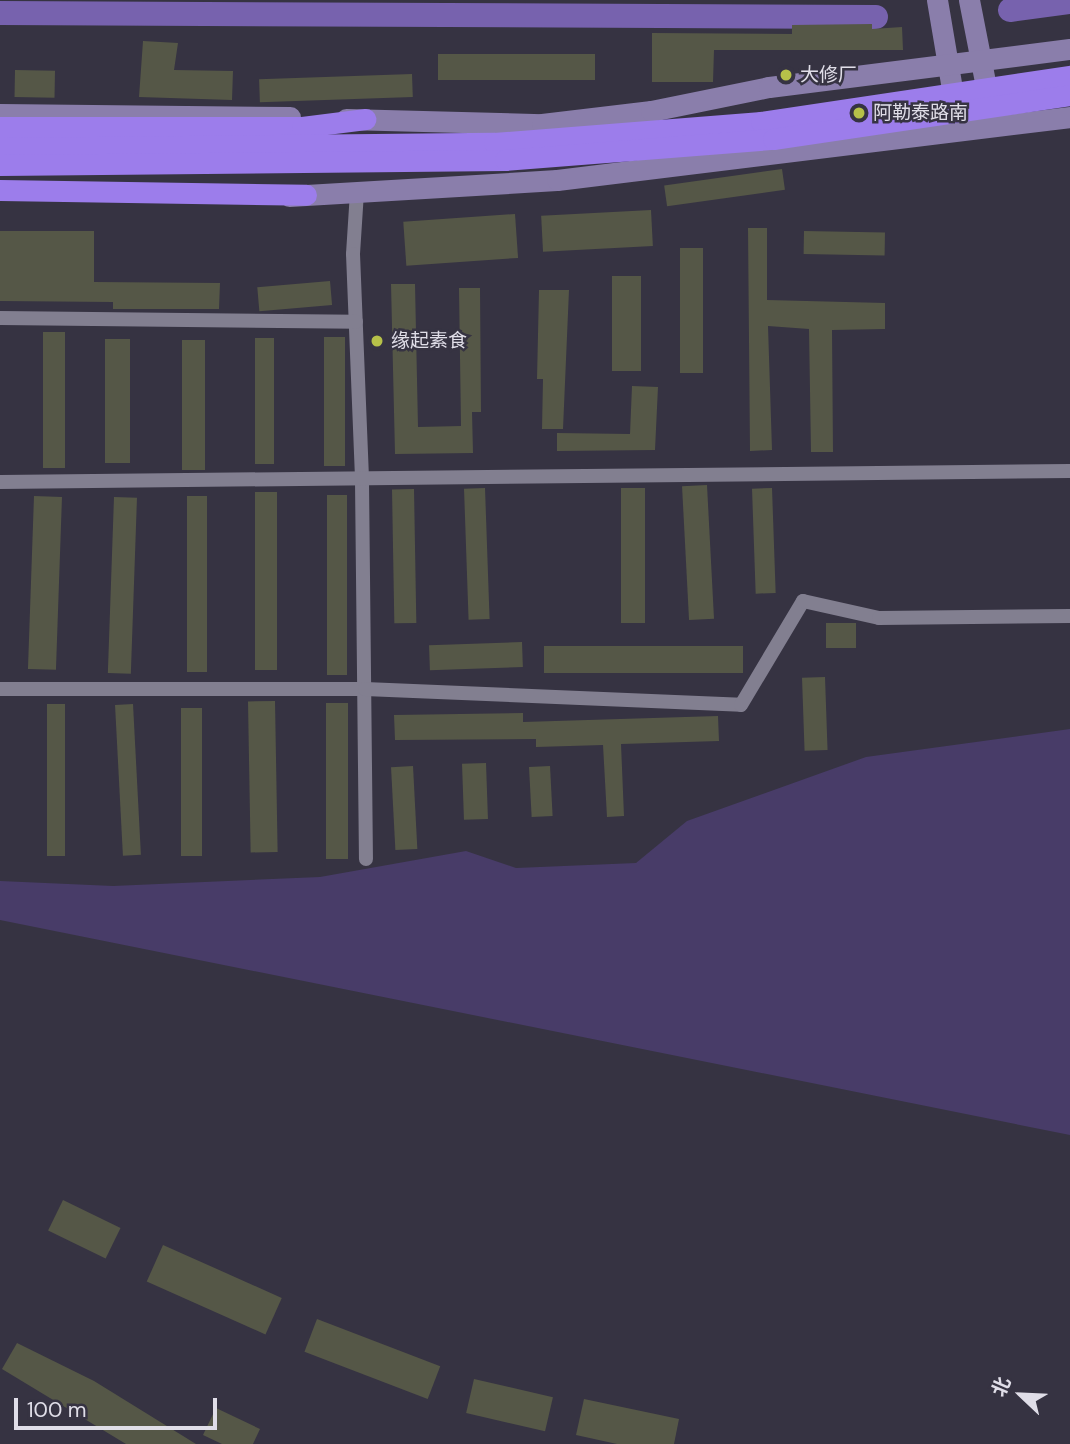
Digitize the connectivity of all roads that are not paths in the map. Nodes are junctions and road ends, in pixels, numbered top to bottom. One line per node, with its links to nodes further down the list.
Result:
1 (937, 0): 5 (main road)
2 (969, 0): 4 (main road)
3 (1070, 49): 4 (main road)
4 (982, 60): 5 (main road); 11 (main road)
5 (949, 66): 10 (main road); 13 (main road)
6 (1070, 76): 14 (highway)
7 (1070, 95): 15 (highway)
8 (0, 114): 10 (main road)
9 (1070, 117): 11 (main road)
10 (365, 119): 12 (highway)
11 (994, 126): 13 (main road)
12 (0, 127)
13 (958, 131): 16 (main road)
14 (0, 148)
15 (0, 165)
16 (357, 192): 18 (main road); 20 (street)
17 (0, 193): 18 (highway); 18 (main road)
18 (306, 195)
19 (0, 318): 20 (street)
20 (356, 322): 22 (street)
21 (1070, 471): 22 (street)
22 (362, 481): 23 (street); 26 (street)
23 (0, 482)
24 (1070, 616): 26 (street)
25 (0, 689): 26 (street)
26 (365, 689): 27 (street)
27 (366, 859)

